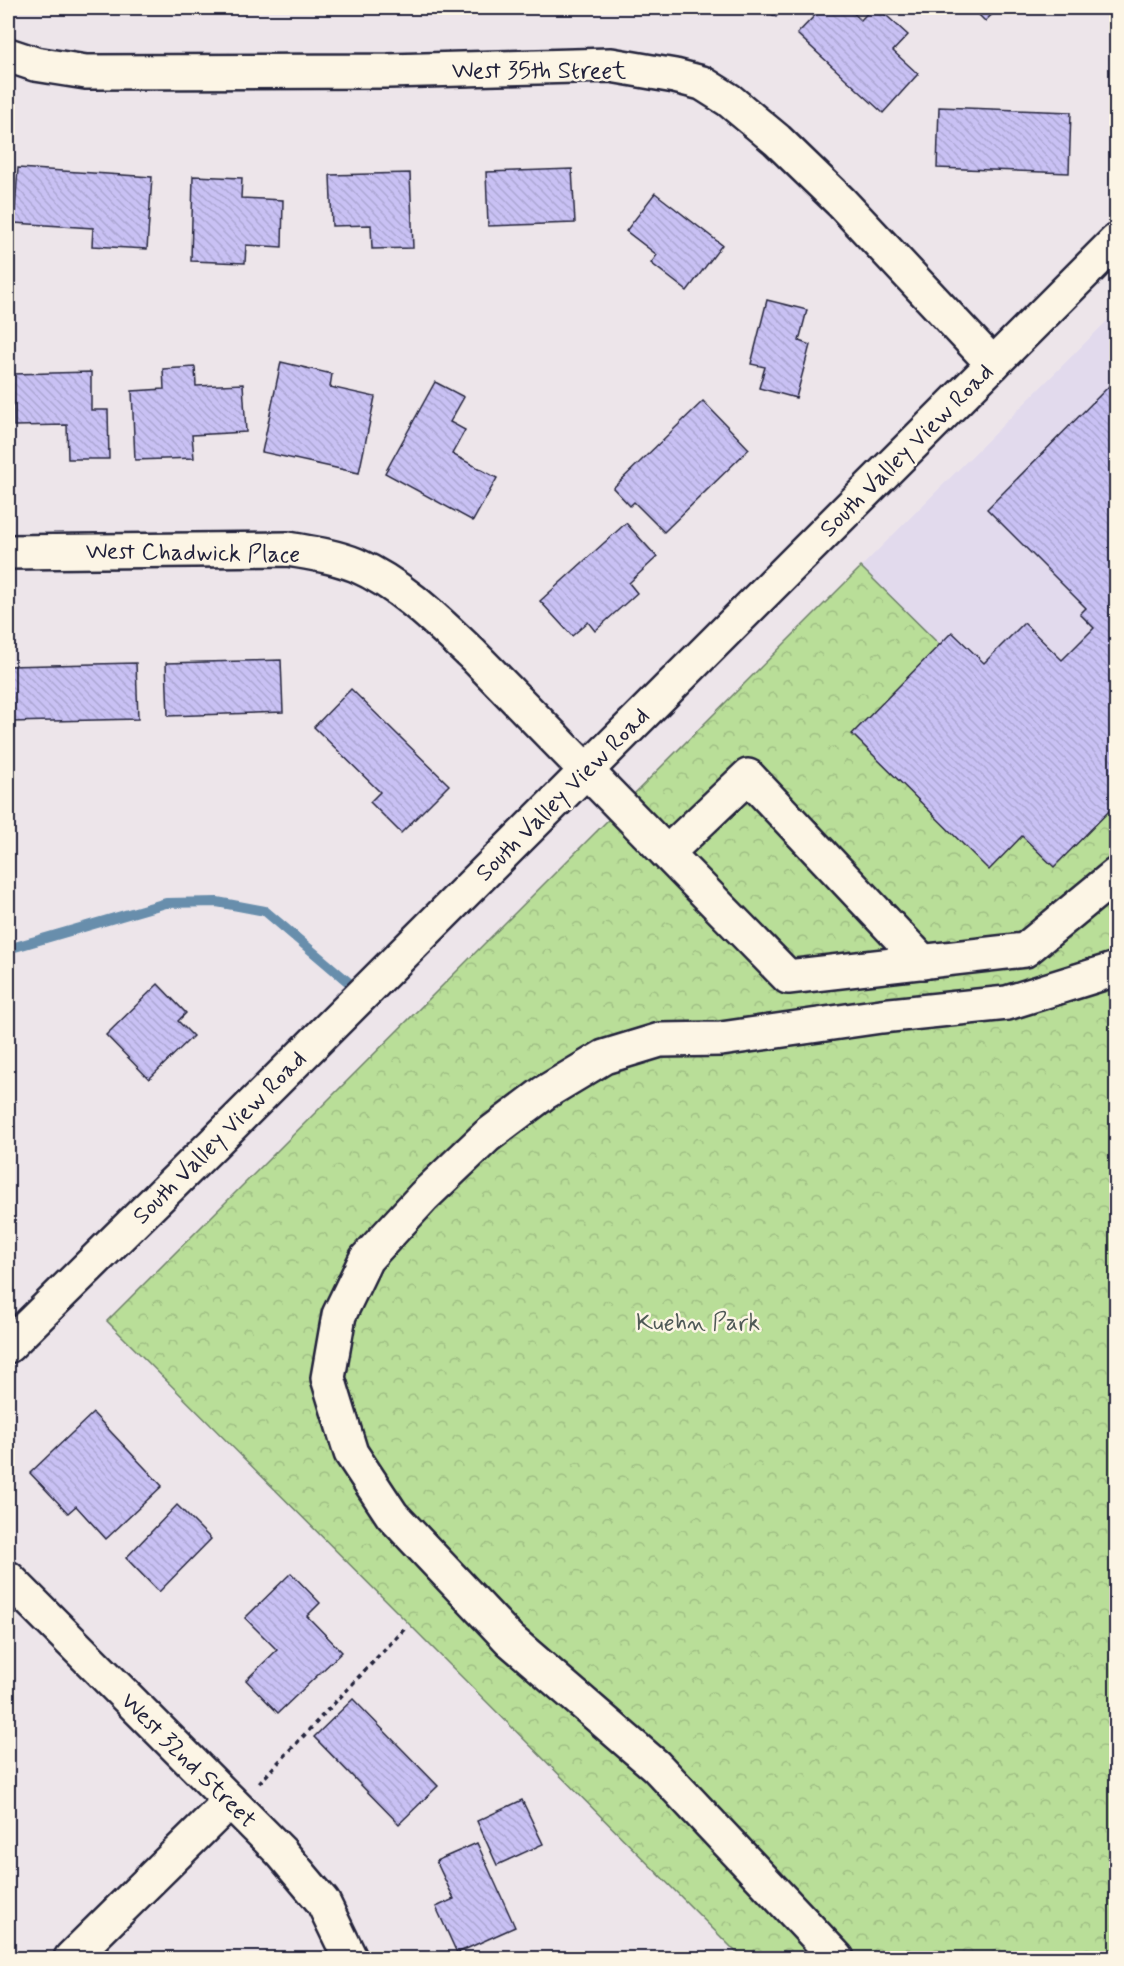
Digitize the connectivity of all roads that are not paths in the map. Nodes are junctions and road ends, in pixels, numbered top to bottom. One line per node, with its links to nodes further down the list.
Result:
1 (8, 55): 3 (street, West 35th Street)
2 (1116, 241): 3 (street, South Valley View Road)
3 (993, 364): 5 (street, South Valley View Road)
4 (8, 552): 5 (street, West Chadwick Place)
5 (586, 770): 6 (street, West Chadwick Place); 10 (street, South Valley View Road)
6 (667, 853): 8 (street, West Chadwick Place); 8 (street)
7 (1116, 875): 8 (street)
8 (923, 962)
9 (1116, 969): 15 (street)
10 (8, 1346)
11 (8, 1578): 12 (street, West 32nd Street)
12 (233, 1804): 13 (street); 14 (street, West 32nd Street)
13 (71, 1959)
14 (350, 1959)
15 (837, 1959)

